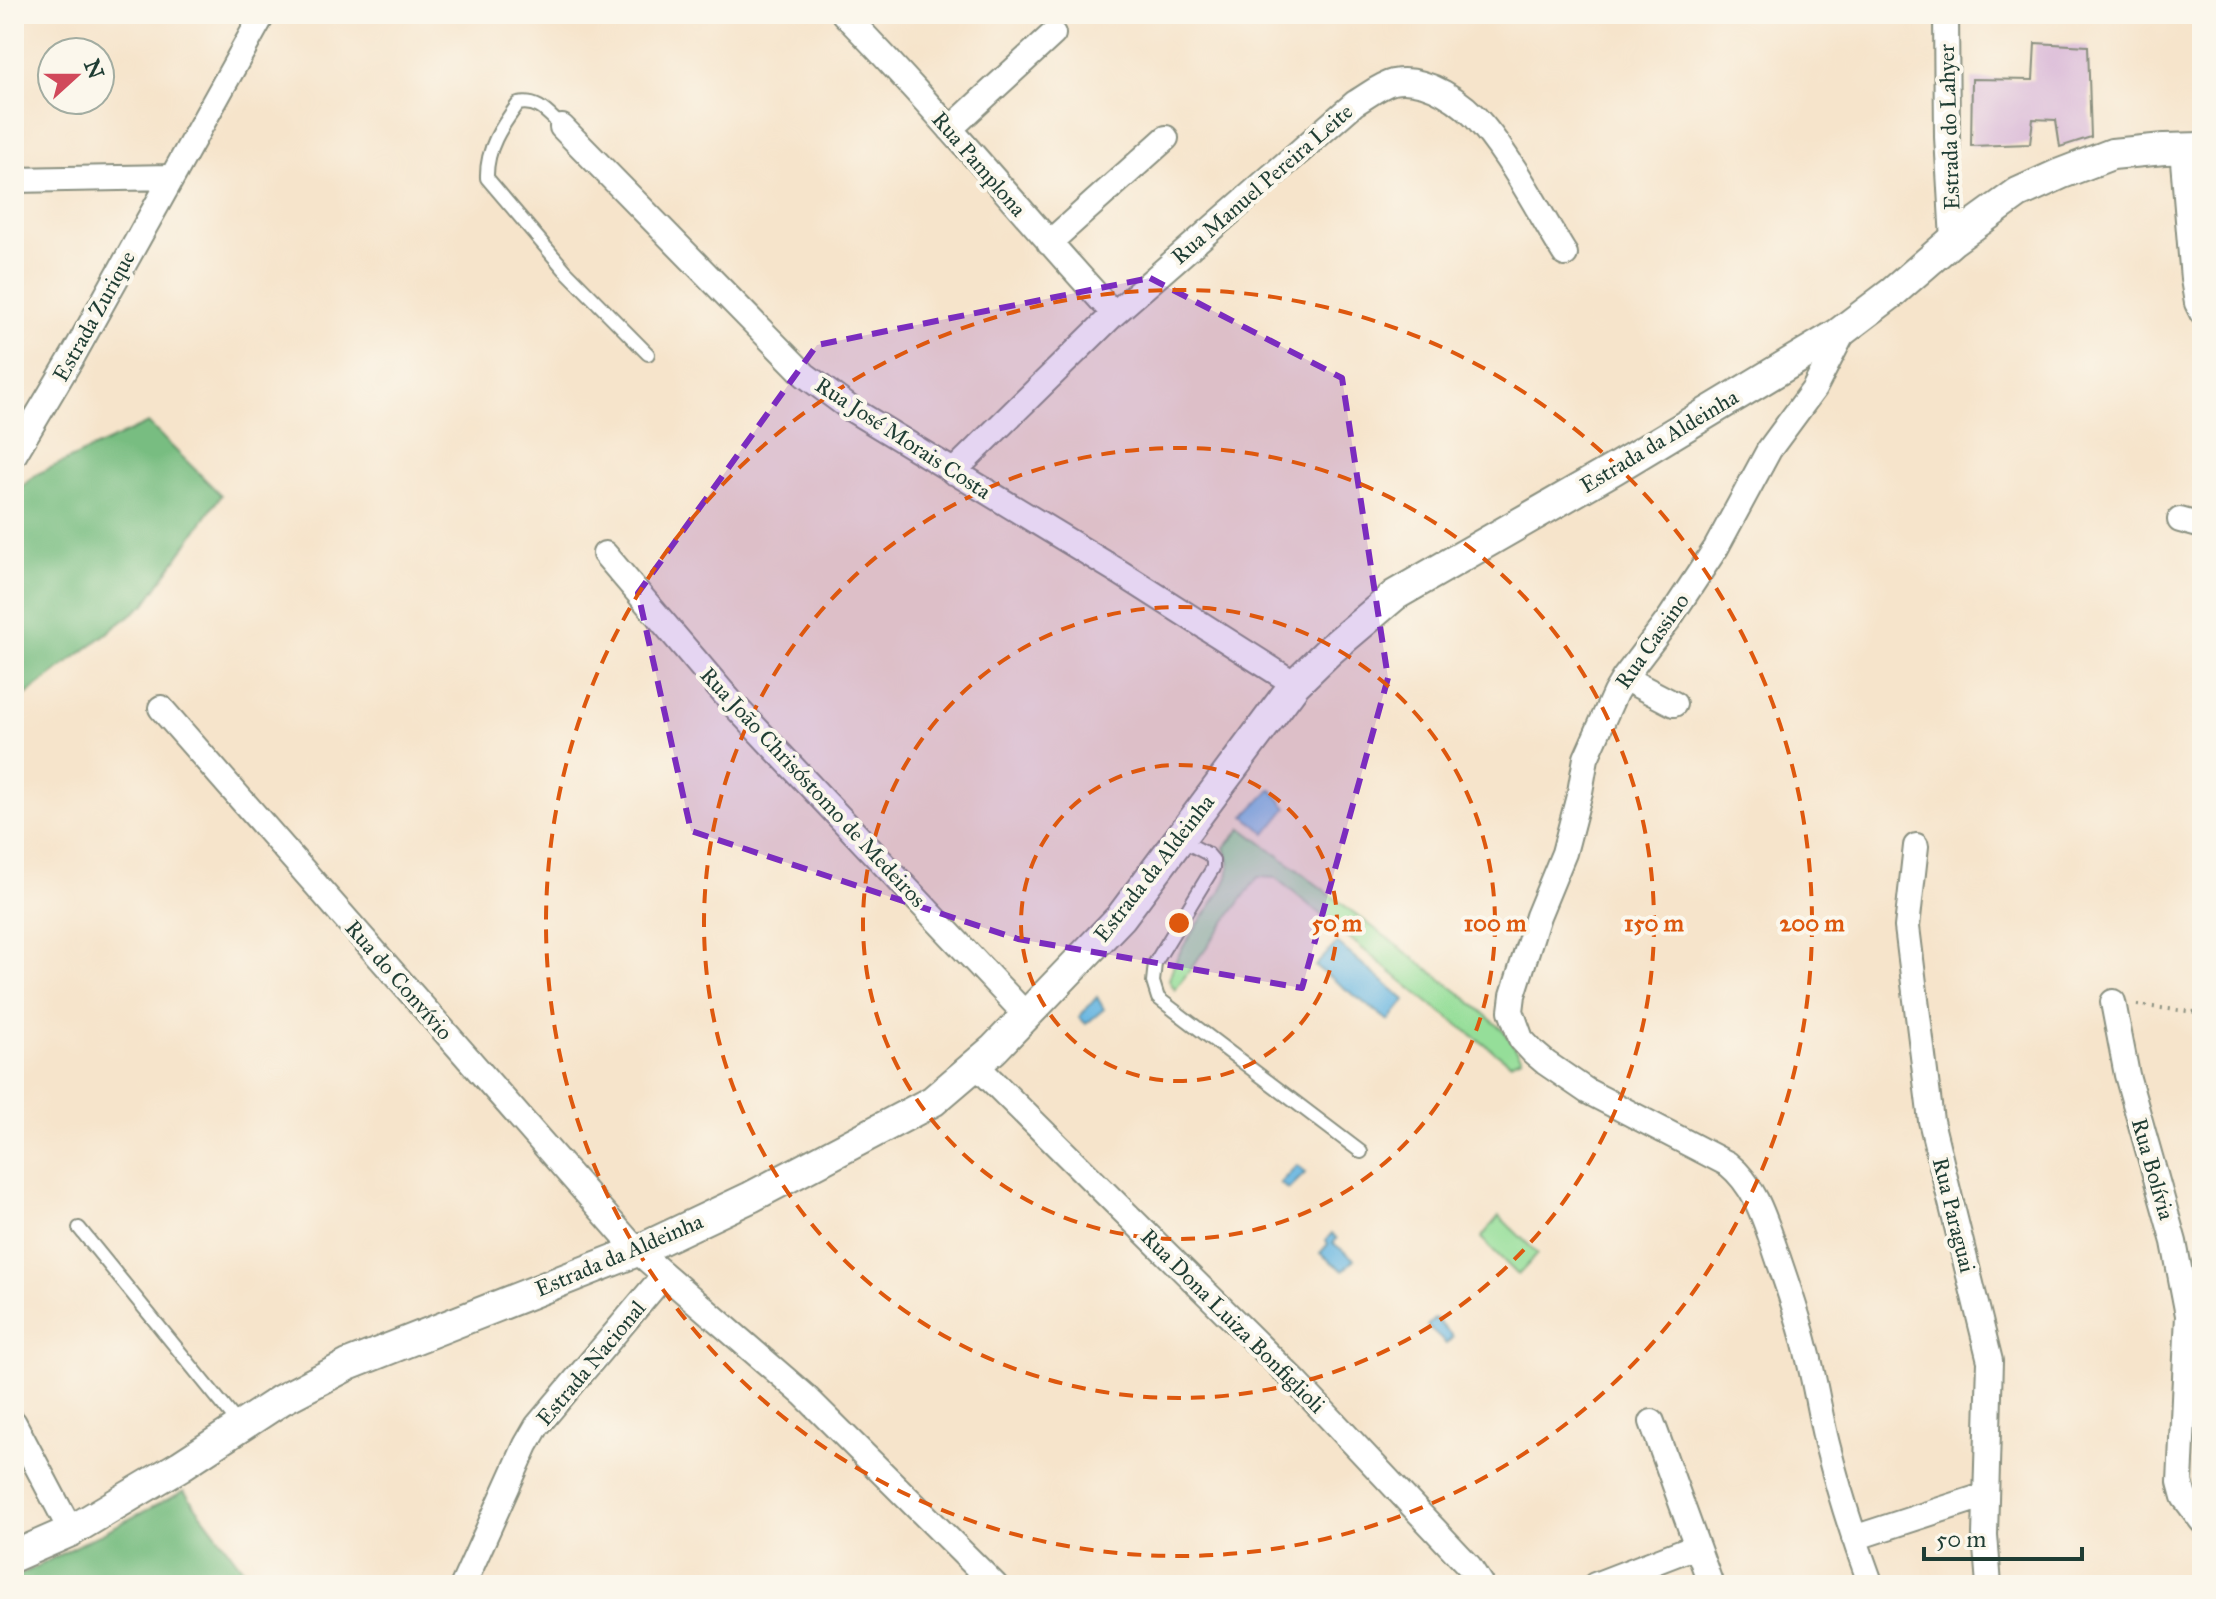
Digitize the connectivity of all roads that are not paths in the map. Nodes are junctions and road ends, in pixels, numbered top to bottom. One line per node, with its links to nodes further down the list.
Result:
1 (263, 14): 9 (street, Estrada Zurique)
2 (1946, 14): 11 (street, Estrada do Lahyer)
3 (856, 18): 6 (street, Rua Pamplona)
4 (1053, 34): 6 (street)
5 (562, 127): 17 (lane); 19 (street, Rua José Morais Costa)
6 (950, 129): 12 (street, Rua Pamplona)
7 (1166, 138): 12 (street)
8 (2192, 148): 11 (street, Estrada da Aldeinha); 14 (street)
9 (171, 177): 10 (street); 18 (street, Estrada Zurique)
10 (14, 180)
11 (1953, 240): 16 (street, Estrada da Aldeinha)
12 (1049, 243): 15 (street, Rua Pamplona)
13 (1565, 254): 15 (street, Rua Manuel Pereira Leite)
14 (2202, 313)
15 (1114, 314): 19 (street, Rua Manuel Pereira Leite)
16 (1846, 327): 21 (street, Rua Cassino); 22 (street, Estrada da Aldeinha)
17 (648, 354)
18 (14, 455)
19 (953, 472): 22 (street, Rua José Morais Costa)
20 (605, 554): 28 (street, Rua João Chrisóstomo de Medeiros)
21 (1624, 678): 23 (street); 40 (street, Rua Cassino)
22 (1295, 684): 25 (street, Estrada da Aldeinha)
23 (1674, 704)
24 (161, 708): 32 (street, Rua do Convívio)
25 (1178, 839): 28 (street, Estrada da Aldeinha); 30 (lane)
26 (1916, 846): 37 (street, Rua Paraguai)
27 (2113, 1002): 38 (street, Rua Bolívia)
28 (1026, 1015): 29 (street, Estrada da Aldeinha)
29 (976, 1065): 32 (street, Estrada da Aldeinha); 45 (street, Rua Dona Luiza Bonfiglioli)
30 (1361, 1152)
31 (79, 1228): 36 (lane)
32 (637, 1251): 33 (street, Rua do Convívio); 36 (street, Estrada da Aldeinha)
33 (664, 1275): 43 (street, Estrada Nacional); 44 (street, Rua do Convívio)
34 (1652, 1422): 41 (street)
35 (14, 1423): 39 (street)
36 (241, 1427): 39 (street, Estrada da Aldeinha)
37 (1986, 1495): 40 (street); 49 (street, Rua Paraguai)
38 (2202, 1521)
39 (71, 1531): 42 (street, Estrada da Aldeinha)
40 (1854, 1538): 48 (street, Rua Cassino)
41 (1696, 1546): 46 (street); 47 (street)
42 (14, 1556)
43 (463, 1585)
44 (995, 1585)
45 (1481, 1585)
46 (1595, 1585)
47 (1711, 1585)
48 (1871, 1585)
49 (1989, 1585)

